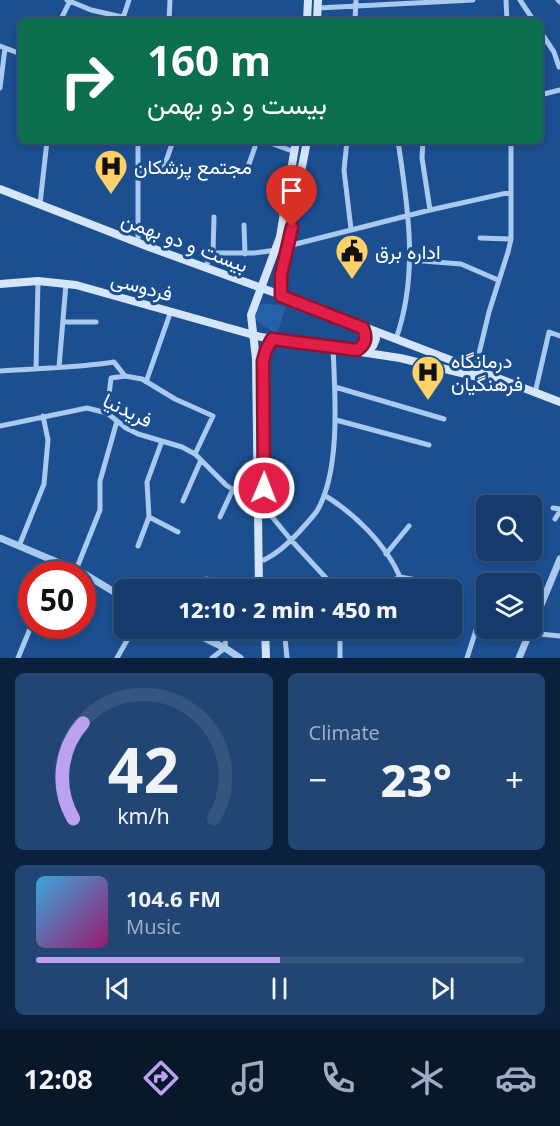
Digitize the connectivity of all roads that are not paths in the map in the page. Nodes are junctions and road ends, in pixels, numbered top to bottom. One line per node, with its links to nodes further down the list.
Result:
1 (86, 0): 13 (street)
2 (129, 0): 17 (street)
3 (170, 0): 18 (street)
4 (308, 0): 19 (main road)
5 (470, 0): 10 (street)
6 (506, 0): 21 (street)
7 (520, 0): 22 (street)
8 (69, 1): 13 (street); 15 (street)
9 (385, 2): 10 (street); 11 (street)
10 (416, 2)
11 (356, 3): 12 (street); 20 (street)
12 (318, 4)
13 (84, 7): 14 (street)
14 (107, 14): 16 (street); 17 (street)
15 (61, 18)
16 (107, 18)
17 (123, 18)
18 (169, 18)
19 (307, 18)
20 (357, 18)
21 (507, 18)
22 (532, 18)
23 (543, 36): 26 (street)
24 (2, 47): 25 (street); 27 (street)
25 (18, 53)
26 (559, 67)
27 (0, 88)
28 (560, 90): 29 (street)
29 (543, 94)
30 (47, 144): 46 (street)
31 (138, 144): 43 (street)
32 (172, 144): 43 (street)
33 (256, 144): 42 (street)
34 (273, 144): 41 (street)
35 (296, 144): 41 (main road)
36 (305, 144): 55 (main road)
37 (346, 144): 51 (street)
38 (398, 144): 48 (street)
39 (423, 144): 47 (street)
40 (511, 144): 45 (street)
41 (295, 152): 56 (main road)
42 (249, 164)
43 (138, 170): 54 (street)
44 (0, 189): 46 (main road, بیست و دو بهمن)
45 (511, 192): 47 (street); 53 (street)
46 (40, 204): 54 (main road, بیست و دو بهمن)
47 (430, 210): 48 (street)
48 (408, 216): 51 (street); 59 (street)
49 (214, 218): 57 (street)
50 (244, 225): 58 (street)
51 (351, 229): 55 (street)
52 (480, 238): 53 (street)
53 (511, 239): 61 (street)
54 (138, 243): 60 (main road, بیست و دو بهمن)
55 (288, 246): 66 (main road)
56 (277, 250): 58 (street); 65 (main road)
57 (213, 254): 58 (street); 60 (street)
58 (245, 254)
59 (410, 260): 61 (street); 74 (street)
60 (205, 267): 65 (main road, بیست و دو بهمن)
61 (498, 279): 80 (street)
62 (38, 281): 63 (main road, فردوسی); 64 (main road, فردوسی); 79 (street)
63 (0, 284)
64 (66, 284): 67 (main road, فردوسی); 68 (street)
65 (262, 288): 66 (main road, بیست و دو بهمن); 71 (main road)
66 (281, 296): 70 (main road, بیست و دو بهمن)
67 (171, 311): 71 (main road, فردوسی); 83 (street)
68 (63, 322): 69 (street); 78 (street)
69 (96, 322)
70 (367, 329): 74 (main road, بیست و دو بهمن); 76 (main road); 77 (main road)
71 (253, 336): 73 (main road, فردوسی); 101 (main road)
72 (560, 336): 85 (street)
73 (272, 339): 75 (main road); 101 (main road)
74 (396, 339): 80 (main road, بیست و دو بهمن)
75 (333, 348): 76 (main road); 84 (street)
76 (357, 350): 77 (main road)
77 (367, 352): 87 (main road)
78 (59, 367): 79 (street); 82 (street)
79 (36, 368): 81 (street)
80 (475, 370): 85 (main road, بیست و دو بهمن)
81 (0, 371)
82 (125, 376): 83 (street); 88 (street)
83 (146, 382): 96 (street)
84 (335, 387): 90 (street); 91 (street)
85 (535, 393): 86 (main road, بیست و دو بهمن)
86 (560, 402)
87 (560, 408)
88 (107, 413): 89 (street, فریدنیا); 92 (street, فریدنیا)
89 (43, 416): 93 (street, فریدنیا); 110 (street)
90 (444, 419)
91 (336, 420): 95 (street); 99 (street)
92 (117, 421): 94 (street, فریدنیا); 116 (street)
93 (0, 426)
94 (162, 441): 96 (street, فریدنیا); 103 (street)
95 (429, 445)
96 (195, 454): 97 (street, فریدنیا)
97 (201, 460): 98 (street, فریدنیا); 100 (street)
98 (233, 489): 101 (street, فریدنیا); 104 (street)
99 (324, 495): 109 (street); 112 (street)
100 (183, 501)
101 (261, 506): 109 (street, فریدنیا); 114 (main road); 118 (main road)
102 (558, 509): 105 (street)
103 (149, 517): 107 (street); 111 (street)
104 (220, 518)
105 (555, 519)
106 (409, 526): 112 (street)
107 (178, 532)
108 (0, 538): 110 (street)
109 (291, 540): 114 (street); 120 (street, فریدنیا)
110 (19, 546): 115 (street)
111 (138, 546)
112 (386, 554): 117 (street)
113 (560, 559): 125 (street)
114 (264, 560): 119 (main road)
115 (55, 561)
116 (80, 561)
117 (400, 577): 121 (street); 122 (street)
118 (260, 579)
119 (261, 579)
120 (327, 579)
121 (396, 579)
122 (411, 579)
123 (96, 582): 124 (street)
124 (114, 592)
125 (542, 603)
126 (476, 630): 147 (street)
127 (542, 634): 128 (street)
128 (560, 636)
129 (26, 639): 139 (street)
130 (128, 639): 140 (street)
131 (205, 639): 138 (street)
132 (225, 639): 138 (street)
133 (260, 639): 143 (main road)
134 (265, 639): 144 (main road)
135 (285, 639): 145 (street)
136 (340, 639): 146 (street)
137 (527, 639): 148 (street)
138 (225, 648): 141 (street); 142 (street)
139 (18, 658)
140 (117, 658)
141 (212, 658)
142 (240, 658)
143 (261, 658)
144 (266, 658)
145 (288, 658)
146 (340, 658)
147 (467, 658)
148 (519, 658)

